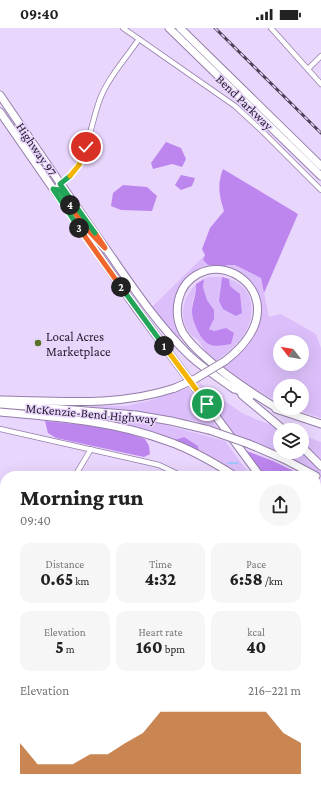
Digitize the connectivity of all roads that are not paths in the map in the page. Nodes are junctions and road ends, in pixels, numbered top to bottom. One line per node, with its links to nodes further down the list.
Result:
1 (122, 28): 5 (street)
2 (170, 28): 12 (main road, Bend Parkway)
3 (180, 28): 11 (main road, Bend Parkway)
4 (271, 28): 7 (street)
5 (139, 39): 13 (street); 15 (street)
6 (321, 56): 7 (street)
7 (308, 69): 8 (street)
8 (321, 84)
9 (0, 95): 13 (main road, Highway 97)
10 (0, 112): 14 (main road, Highway 97)
11 (321, 166)
12 (321, 176)
13 (60, 184): 16 (main road, Highway 97)
14 (53, 189): 16 (main road); 37 (main road, Highway 97)
15 (321, 190)
16 (105, 248): 21 (main road, Highway 97)
17 (216, 366): 24 (main road, bridge)
18 (216, 366): 19 (main road, bridge)
19 (216, 366)
20 (216, 366): 22 (main road, bridge)
21 (229, 385): 25 (main road); 28 (main road, Highway 97)
22 (0, 400)
23 (0, 404): 38 (main road, McKenzie-Bend Highway, bridge)
24 (273, 406)
25 (273, 407)
26 (0, 412): 36 (main road, McKenzie-Bend Highway)
27 (295, 415): 29 (main road)
28 (276, 423)
29 (321, 424)
30 (0, 429): 31 (street)
31 (91, 450): 34 (street); 35 (street)
32 (309, 454): 33 (main road)
33 (321, 466)
34 (78, 471)
35 (172, 471)
36 (227, 471)
37 (256, 471)
38 (307, 471)

